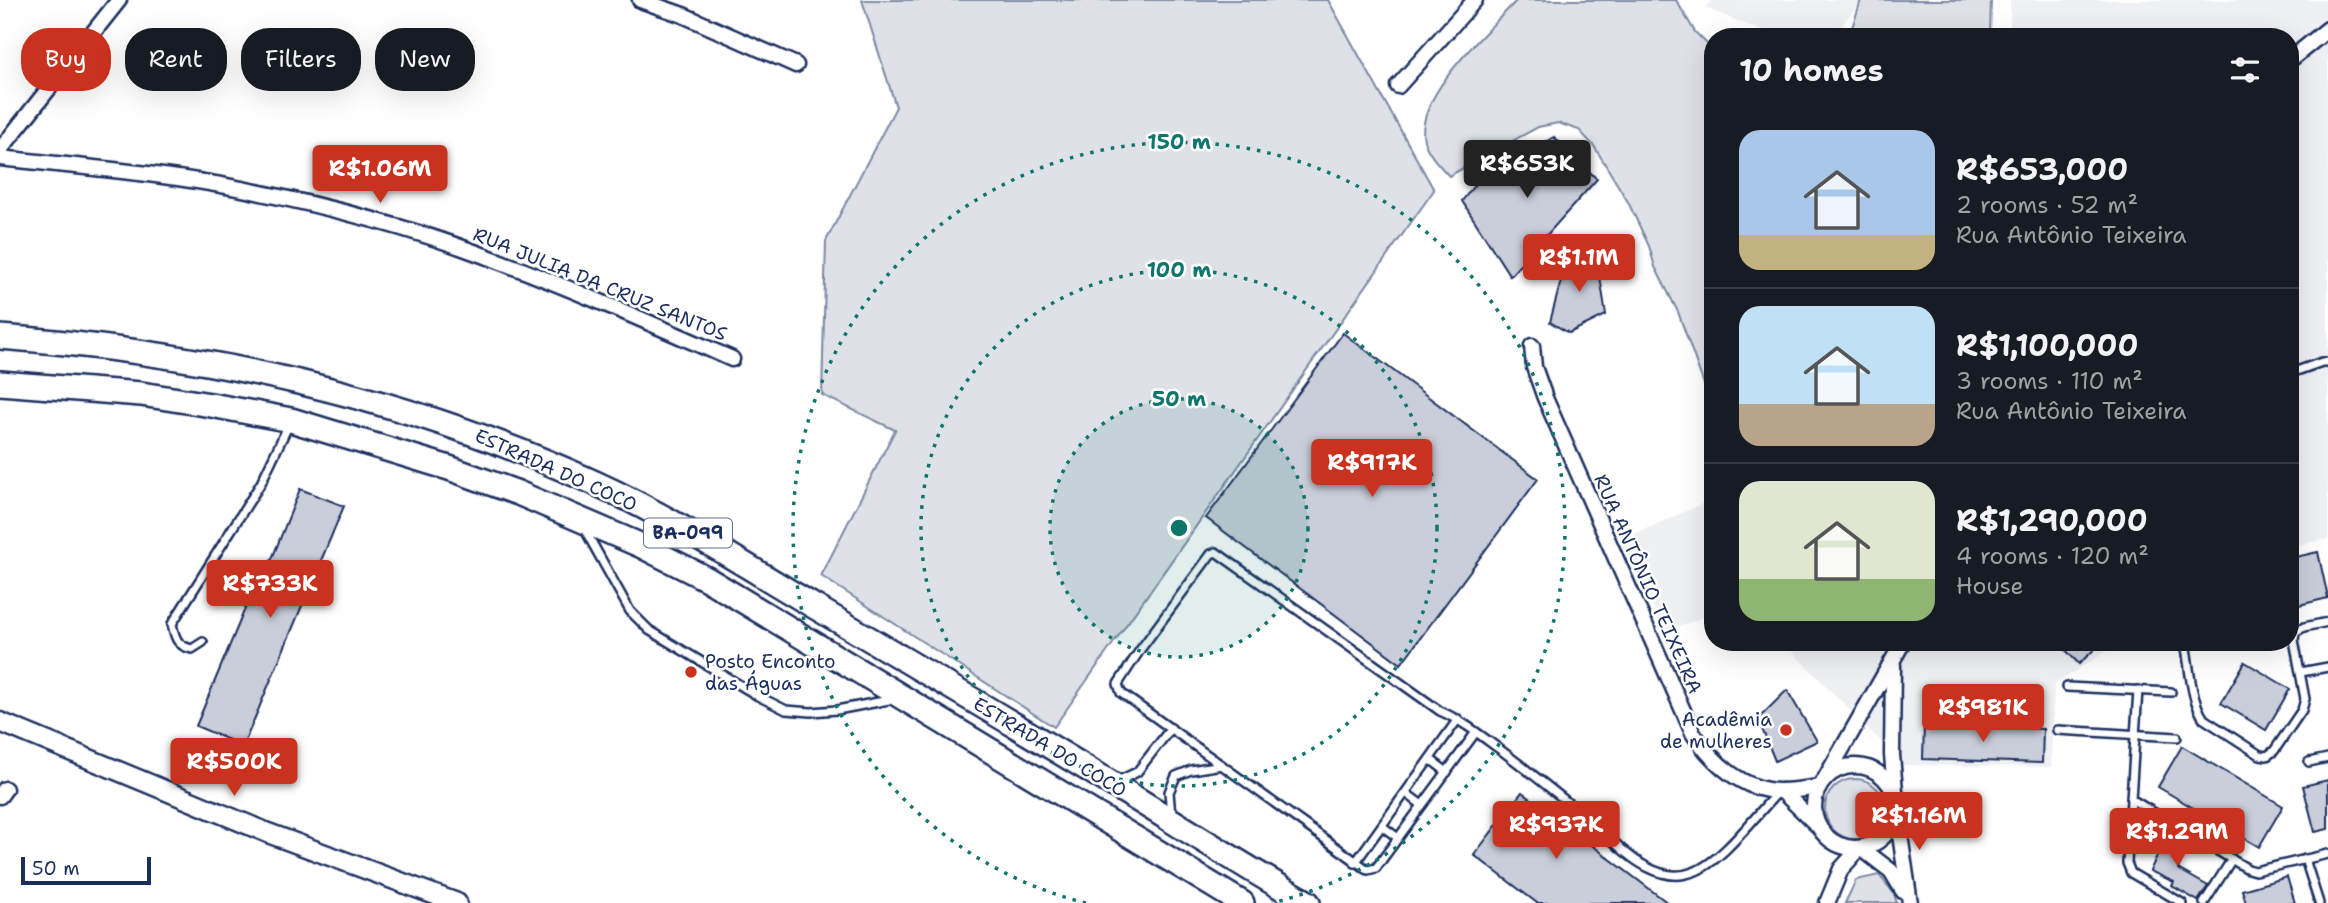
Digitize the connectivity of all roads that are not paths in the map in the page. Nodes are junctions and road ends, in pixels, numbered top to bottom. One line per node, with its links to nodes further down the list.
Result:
1 (119, 0): 8 (street)
2 (640, 0): 6 (street)
3 (1475, 0): 7 (street)
4 (2328, 29): 5 (street)
5 (2299, 53)
6 (796, 65)
7 (1398, 86)
8 (0, 150)
9 (0, 158): 12 (street, RUA JULIA DA CRUZ SANTOS)
10 (0, 337): 43 (highway, ESTRADA DO COCO / BA-099)
11 (1532, 346): 45 (street, RUA ANTÔNIO TEIXEIRA)
12 (732, 359)
13 (2328, 362): 14 (lane)
14 (2299, 370)
15 (0, 383): 16 (highway, ESTRADA DO COCO / BA-099)
16 (291, 420): 17 (highway, ESTRADA DO COCO / BA-099); 20 (lane)
17 (580, 520): 30 (highway, ESTRADA DO COCO / BA-099); 30 (lane)
18 (2328, 622): 19 (lane)
19 (2299, 630)
20 (204, 642)
21 (1899, 651): 24 (street)
22 (2187, 651): 26 (lane)
23 (2297, 651): 26 (lane)
24 (1893, 663): 44 (street); 48 (street)
25 (2328, 667): 26 (lane)
26 (2301, 672)
27 (2067, 687): 28 (lane)
28 (2138, 690): 29 (lane); 36 (lane)
29 (2171, 692)
30 (903, 697): 61 (highway, ESTRADA DO COCO / BA-099)
31 (1458, 719): 33 (lane); 35 (lane); 39 (lane)
32 (0, 722): 59 (street)
33 (1171, 728): 41 (lane); 43 (lane)
34 (2057, 730): 36 (lane)
35 (1476, 732): 42 (lane); 45 (lane)
36 (2135, 734): 37 (lane); 47 (lane)
37 (2177, 737)
38 (2328, 758): 40 (lane)
39 (1430, 759): 42 (lane); 46 (lane)
40 (2309, 762)
41 (1222, 765): 50 (lane); 58 (lane)
42 (1447, 772): 49 (lane)
43 (1111, 783): 50 (highway, ESTRADA DO COCO / BA-099)
44 (1821, 784): 45 (street, RUA ANTÔNIO TEIXEIRA); 48 (street); 52 (street)
45 (1781, 791): 52 (street)
46 (1406, 793): 49 (lane); 51 (lane)
47 (2131, 799): 56 (lane); 65 (lane)
48 (1896, 803): 54 (street); 64 (street)
49 (1422, 805): 53 (lane)
50 (1171, 820): 62 (highway, ESTRADA DO COCO / BA-099)
51 (1382, 826): 53 (lane); 58 (lane)
52 (1819, 827): 54 (street)
53 (1398, 838): 58 (lane)
54 (1860, 849): 63 (street); 64 (street)
55 (2328, 854): 57 (lane)
56 (2232, 859): 57 (lane); 66 (lane)
57 (2305, 859): 67 (lane)
58 (1355, 863)
59 (415, 896): 60 (street)
60 (457, 903)
61 (1242, 903)
62 (1308, 903)
63 (1827, 903)
64 (1910, 903)
65 (2182, 903)
66 (2204, 903)
67 (2319, 903)

